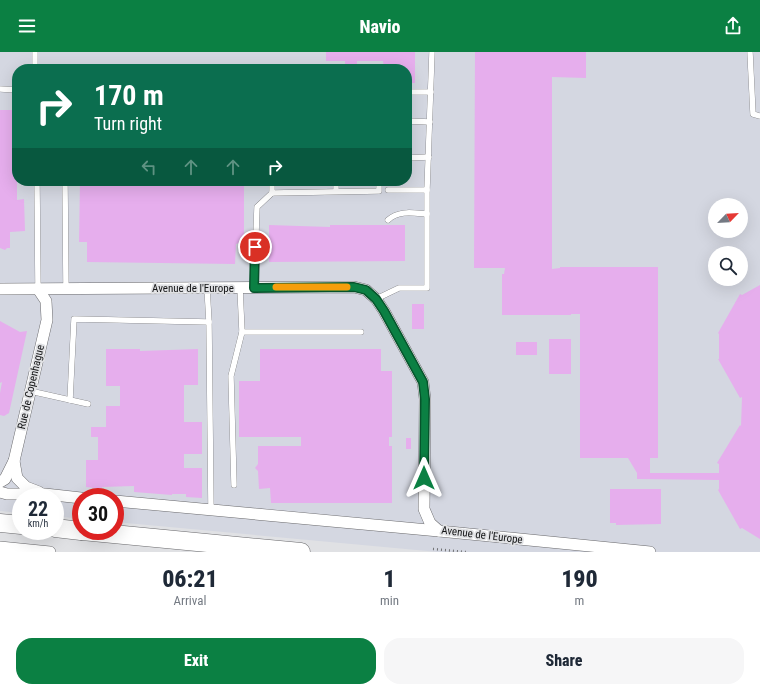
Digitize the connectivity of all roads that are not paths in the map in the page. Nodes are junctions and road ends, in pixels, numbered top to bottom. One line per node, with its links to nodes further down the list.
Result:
1 (35, 52): 4 (lane)
2 (432, 52): 8 (lane)
3 (750, 52): 9 (lane)
4 (35, 64)
5 (0, 89): 6 (lane)
6 (12, 90)
7 (412, 92): 8 (lane)
8 (431, 92): 11 (lane)
9 (760, 116)
10 (412, 121): 11 (lane)
11 (430, 122): 12 (lane)
12 (429, 157): 13 (lane); 20 (lane)
13 (412, 158)
14 (37, 186): 29 (lane)
15 (65, 186): 30 (lane)
16 (272, 186): 22 (lane)
17 (336, 186): 21 (lane)
18 (379, 186): 21 (lane)
19 (388, 190): 20 (lane)
20 (427, 190): 23 (lane)
21 (336, 191): 22 (lane)
22 (272, 193): 27 (lane)
23 (427, 214): 24 (lane); 31 (lane)
24 (388, 220)
25 (207, 288): 26 (street, Avenue de l'Europe); 30 (street, Avenue de l'Europe); 32 (lane)
26 (240, 288): 27 (street, Avenue de l'Europe); 33 (lane)
27 (254, 288): 31 (street, Avenue de l'Europe)
28 (0, 289): 29 (street, Avenue de l'Europe)
29 (38, 289): 30 (street, Avenue de l'Europe); 35 (street, Rue de Copenhague)
30 (66, 289)
31 (376, 299): 48 (street, Avenue de l'Europe)
32 (209, 322): 36 (lane); 45 (lane)
33 (242, 332): 34 (lane); 40 (lane)
34 (361, 332)
35 (29, 391): 36 (lane); 38 (street, Rue de Copenhague)
36 (70, 400): 37 (lane)
37 (88, 404)
38 (14, 461): 39 (street, Rue de Copenhague); 41 (street)
39 (0, 482)
40 (234, 485)
41 (29, 488)
42 (0, 492): 43 (street)
43 (12, 494)
44 (124, 502): 45 (street)
45 (212, 510): 48 (street)
46 (0, 523): 47 (main road)
47 (12, 524)
48 (439, 531): 53 (street, Avenue de l'Europe)
49 (124, 535): 52 (main road)
50 (0, 547): 51 (street)
51 (50, 552)
52 (301, 552)
53 (650, 552)

